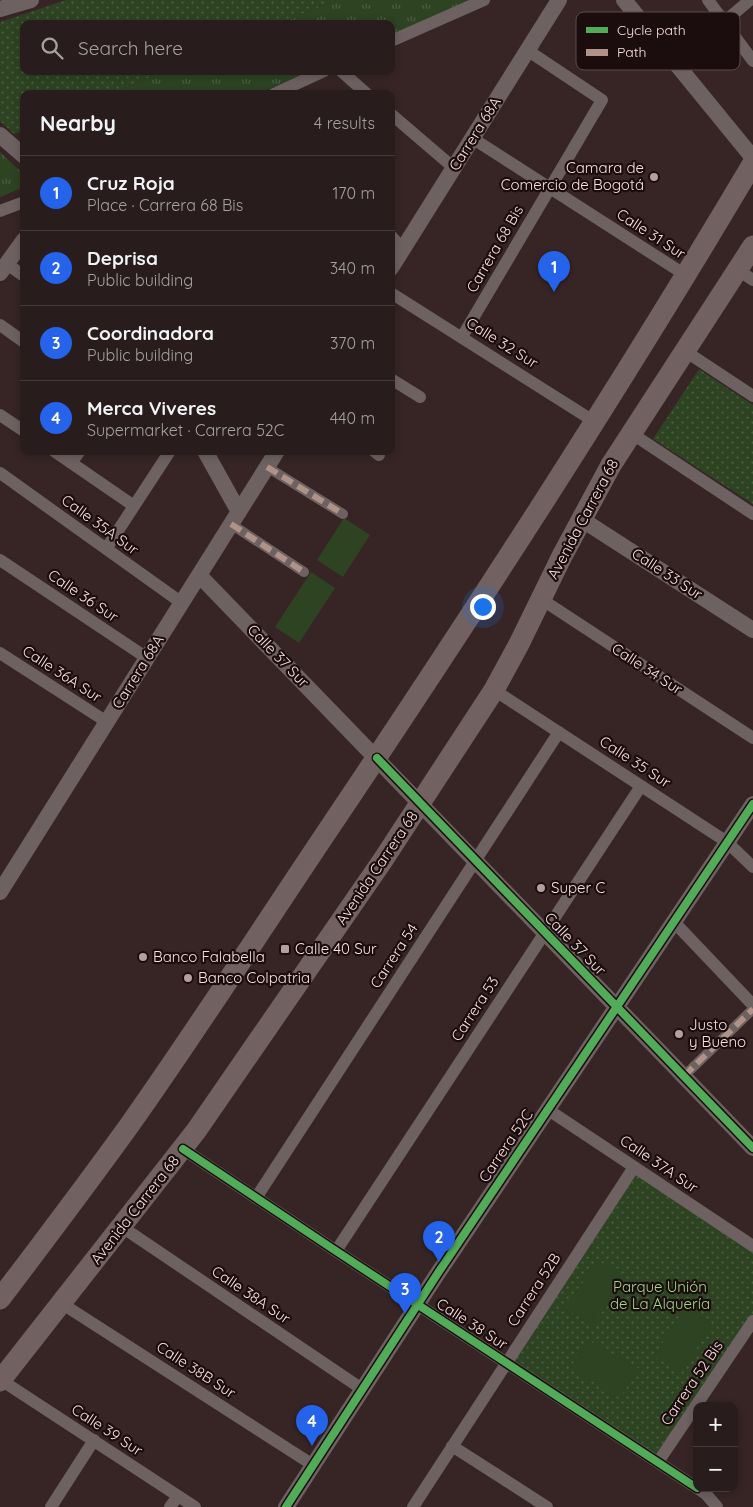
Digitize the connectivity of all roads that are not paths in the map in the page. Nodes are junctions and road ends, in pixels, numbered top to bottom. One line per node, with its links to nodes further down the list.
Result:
1 (32, 0): 7 (street)
2 (484, 0): 11 (street)
3 (559, 0): 13 (street, Carrera 68A)
4 (624, 0): 8 (street)
5 (708, 0): 9 (street)
6 (750, 0): 10 (street)
7 (0, 9)
8 (634, 12)
9 (717, 12)
10 (736, 12)
11 (395, 39)
12 (740, 44): 14 (street)
13 (528, 50): 22 (street, Carrera 68A); 27 (street, Carrera 68 Bis)
14 (753, 61)
15 (681, 70): 24 (street)
16 (315, 75): 18 (street)
17 (346, 75): 19 (street)
18 (283, 90)
19 (362, 90)
20 (395, 117): 26 (street)
21 (0, 135): 23 (street)
22 (472, 138): 26 (street, Carrera 68A); 27 (street, Calle 31 Sur)
23 (20, 152)
24 (753, 158)
25 (753, 163): 38 (main road)
26 (454, 168): 33 (street, Carrera 68A)
27 (550, 188): 38 (street, Calle 31 Sur); 41 (street, Carrera 68 Bis)
28 (20, 204): 29 (street)
29 (0, 211)
30 (395, 240): 33 (street)
31 (20, 246): 35 (street)
32 (753, 246): 37 (main road, Avenida Carrera 68)
33 (403, 249): 34 (street, Carrera 68A)
34 (395, 262)
35 (4, 268): 36 (street)
36 (20, 274)
37 (745, 274): 43 (main road, Avenida Carrera 68)
38 (687, 276): 48 (main road)
39 (395, 295): 41 (street, Calle 32 Sur)
40 (0, 325): 42 (street)
41 (462, 338): 48 (street, Calle 32 Sur)
42 (20, 339)
43 (685, 351): 45 (street); 50 (main road, Avenida Carrera 68)
44 (395, 381): 46 (street)
45 (753, 396)
46 (420, 397)
47 (0, 415): 49 (street)
48 (595, 422): 77 (main road)
49 (20, 428)
50 (631, 433): 61 (street); 63 (main road, Avenida Carrera 68)
51 (60, 455): 56 (street)
52 (77, 455): 56 (street)
53 (167, 455): 59 (street)
54 (207, 455): 62 (street)
55 (274, 455): 57 (street, Carrera 68A)
56 (72, 463): 59 (street)
57 (267, 467): 60 (street); 62 (street, Carrera 68A)
58 (0, 472): 64 (street, Calle 35A Sur)
59 (134, 506): 64 (street)
60 (343, 514)
61 (753, 514)
62 (235, 518): 66 (street); 67 (street, Carrera 68A)
63 (581, 519): 68 (main road, Avenida Carrera 68); 70 (street, Calle 33 Sur)
64 (106, 549): 69 (street, Calle 35A Sur)
65 (0, 560): 72 (street, Calle 36 Sur)
66 (304, 572)
67 (199, 575): 69 (street, Carrera 68A); 77 (street, Calle 37 Sur)
68 (541, 599): 73 (main road, Avenida Carrera 68); 76 (street, Calle 34 Sur)
69 (182, 603): 72 (street, Carrera 68A)
70 (753, 630)
71 (0, 653): 74 (street, Calle 36A Sur)
72 (147, 658): 74 (street, Carrera 68A)
73 (494, 690): 75 (street, Calle 35 Sur); 79 (main road, Avenida Carrera 68)
74 (107, 722): 84 (street, Carrera 68A)
75 (559, 732): 78 (street, Calle 35 Sur); 82 (street, Carrera 54)
76 (753, 738)
77 (376, 758): 79 (street, Calle 37 Sur); 99 (main road)
78 (641, 786): 81 (street, Calle 35 Sur); 86 (street, Carrera 53)
79 (420, 804): 82 (street, Calle 37 Sur); 93 (main road, Avenida Carrera 68)
80 (753, 804): 81 (street, Carrera 52C)
81 (727, 842): 83 (street, Calle 35 Sur); 85 (street, Carrera 52C)
82 (476, 861): 86 (street, Calle 37 Sur); 95 (street, Carrera 54)
83 (753, 867)
84 (0, 892)
85 (674, 922): 87 (street); 88 (street, Carrera 52C)
86 (545, 933): 88 (street, Calle 37 Sur); 98 (street, Carrera 53)
87 (753, 1005)
88 (617, 1007): 90 (street, Calle 37 Sur); 91 (street, Carrera 52C)
89 (753, 1009): 90 (street)
90 (684, 1076): 92 (street, Calle 37 Sur)
91 (547, 1108): 94 (street, Calle 37A Sur); 101 (street, Carrera 52C)
92 (753, 1148)
93 (183, 1149): 95 (street, Calle 38 Sur); 96 (main road, Avenida Carrera 68)
94 (634, 1166): 97 (street, Calle 37A Sur); 103 (street, Carrera 52B)
95 (256, 1198): 98 (street, Calle 38 Sur)
96 (122, 1227): 100 (main road, Avenida Carrera 68); 105 (street, Calle 38A Sur)
97 (753, 1246)
98 (336, 1251): 101 (street, Calle 38 Sur)
99 (0, 1299)
100 (61, 1303): 104 (main road, Avenida Carrera 68); 109 (street, Calle 38B Sur)
101 (417, 1304): 103 (street, Calle 38 Sur); 105 (street, Carrera 52C)
102 (753, 1321): 108 (street, Carrera 52 Bis)
103 (506, 1363): 107 (street, Carrera 52B); 108 (street, Calle 38 Sur)
104 (0, 1380): 106 (street, Calle 39 Sur)
105 (362, 1389): 109 (street, Carrera 52C)
106 (94, 1440): 112 (street, Calle 39 Sur); 113 (street)
107 (452, 1446): 117 (street, Carrera 52B); 118 (street)
108 (658, 1462): 110 (street, Calle 38 Sur)
109 (313, 1465): 116 (street, Carrera 52C)
110 (693, 1485)
111 (703, 1492): 119 (street, Calle 38 Sur)
112 (178, 1496): 114 (street); 115 (street, Calle 39 Sur)
113 (51, 1507)
114 (170, 1507)
115 (195, 1507)
116 (286, 1507)
117 (412, 1507)
118 (547, 1507)
119 (717, 1507)

